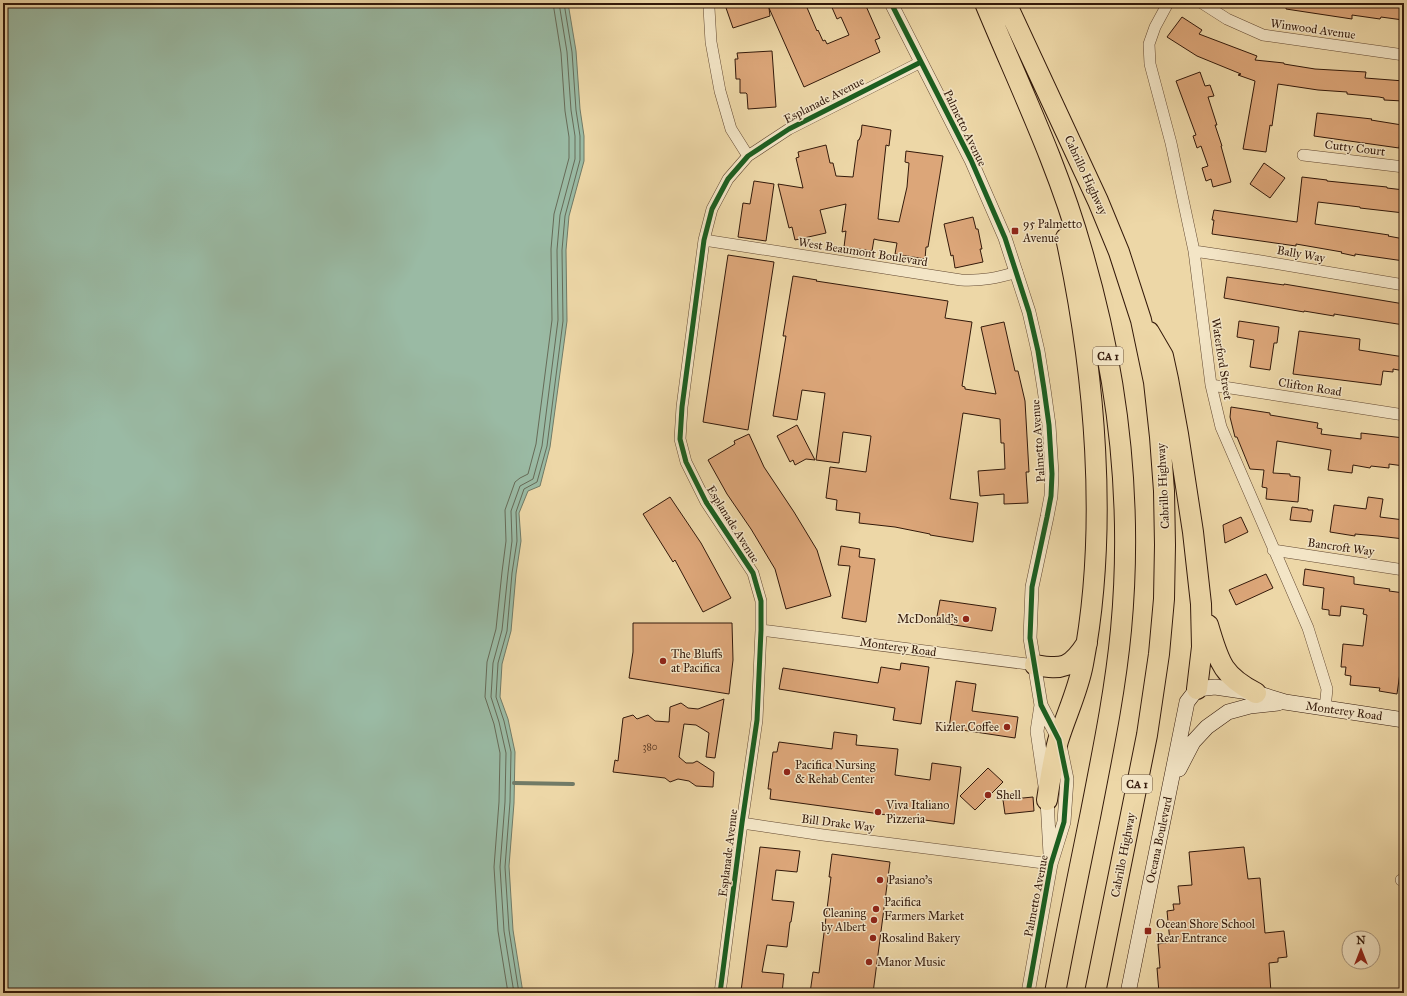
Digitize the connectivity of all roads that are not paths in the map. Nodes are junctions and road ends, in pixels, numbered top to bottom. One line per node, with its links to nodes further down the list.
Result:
1 (710, 3): 11 (street)
2 (891, 3): 8 (street, Palmetto Avenue)
3 (986, 3): 9 (highway, Cabrillo Highway / CA 1)
4 (1006, 3): 17 (highway, Cabrillo Highway / CA 1)
5 (1168, 3): 14 (street, Waterford Street)
6 (1202, 3): 7 (street, Winwood Avenue)
7 (1404, 55)
8 (921, 62): 11 (street, Esplanade Avenue); 15 (street, Palmetto Avenue)
9 (1045, 144): 24 (highway); 39 (highway, Cabrillo Highway / CA 1)
10 (1303, 155): 12 (street, Cutty Court)
11 (748, 156): 13 (street, Esplanade Avenue)
12 (1404, 167)
13 (704, 240): 15 (street, West Beaumont Boulevard); 23 (street, Esplanade Avenue)
14 (1194, 251): 16 (street, Bally Way); 18 (street, Waterford Street)
15 (1017, 272): 25 (street, Palmetto Avenue)
16 (1404, 285)
17 (1141, 320): 22 (highway); 40 (highway, Cabrillo Highway / CA 1)
18 (1212, 385): 19 (street, Clifton Road); 20 (street, Waterford Street)
19 (1404, 415)
20 (1273, 550): 21 (street, Bancroft Way); 30 (street, Waterford Street)
21 (1404, 570)
22 (1201, 604): 26 (highway); 27 (highway)
23 (761, 630): 25 (street, Monterey Road); 35 (street, Esplanade Avenue)
24 (1086, 643): 25 (highway); 32 (highway)
25 (1034, 665): 29 (street, Palmetto Avenue)
26 (1196, 689): 27 (main road, Monterey Road); 33 (main road, Oceana Boulevard)
27 (1256, 693): 28 (main road, Monterey Road)
28 (1284, 702): 30 (main road, Monterey Road); 33 (main road, Monterey Road)
29 (1041, 705): 32 (street, Palmetto Avenue); 34 (street, Palmetto Avenue)
30 (1325, 708): 31 (main road, Monterey Road)
31 (1404, 720)
32 (1059, 740): 34 (highway); 36 (street, Palmetto Avenue)
33 (1171, 782): 41 (main road, Oceana Boulevard)
34 (1047, 800): 36 (street, Palmetto Avenue)
35 (742, 822): 36 (street, Bill Drake Way); 37 (street, Esplanade Avenue)
36 (1051, 864): 38 (street, Palmetto Avenue)
37 (720, 993)
38 (1028, 993)
39 (1055, 993)
40 (1095, 993)
41 (1128, 993)

